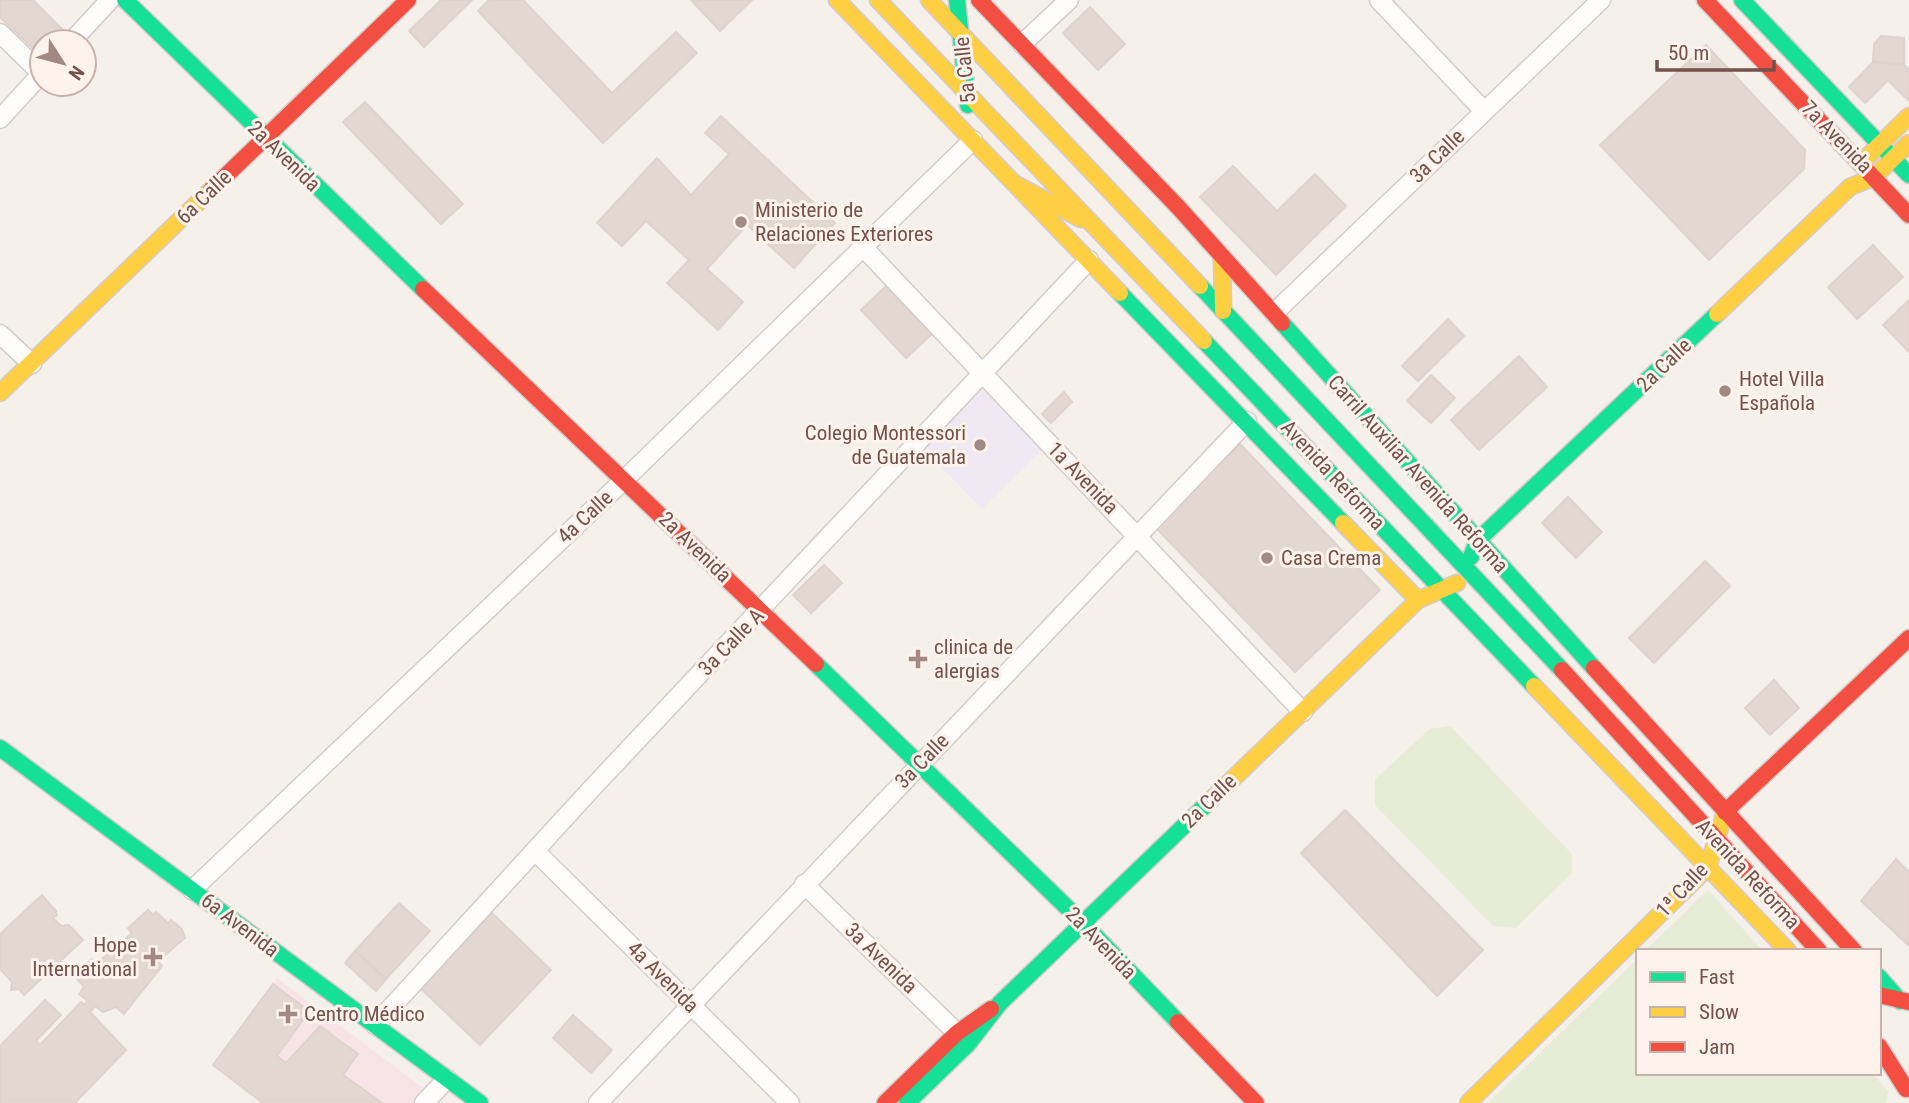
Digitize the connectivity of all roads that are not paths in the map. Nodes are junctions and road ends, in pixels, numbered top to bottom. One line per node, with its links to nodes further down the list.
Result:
1 (110, 0): 14 (street)
2 (125, 0): 24 (main road, 2a Avenida)
3 (408, 0): 24 (main road, 6a Calle)
4 (837, 0): 25 (main road)
5 (878, 0): 20 (main road, Avenida Reforma)
6 (929, 0): 16 (main road, Avenida Reforma)
7 (957, 0): 16 (main road, 5a Calle)
8 (979, 0): 17 (main road, Carril Auxiliar Avenida Reforma)
9 (1069, 0): 17 (street)
10 (1379, 0): 21 (street)
11 (1601, 0): 21 (street, 3a Calle)
12 (1705, 0): 29 (main road, 7a Avenida)
13 (1742, 0): 27 (main road, 7a Avenida)
14 (84, 28)
15 (0, 33): 18 (street)
16 (961, 34): 20 (main road, 5a Calle); 39 (main road, Avenida Reforma)
17 (1022, 44): 37 (main road, Carril Auxiliar Avenida Reforma)
18 (28, 60)
19 (28, 89): 23 (street)
20 (966, 90): 25 (main road, 5a Calle); 35 (main road, Avenida Reforma)
21 (1484, 111): 40 (street, 3a Calle)
22 (1909, 116): 27 (main road, 2a Calle)
23 (0, 119)
24 (265, 138): 42 (main road, 6a Calle); 46 (main road, 2a Avenida)
25 (973, 140): 32 (main road); 36 (street, 4a Calle)
26 (1909, 143): 28 (main road, 2a Calle)
27 (1880, 144): 28 (main road, 7a Avenida); 29 (main road, 2a Calle)
28 (1893, 158): 30 (main road, 7a Avenida); 31 (main road, 2a Calle)
29 (1861, 163): 31 (main road, 7a Avenida); 33 (main road, 2a Calle)
30 (1909, 175)
31 (1874, 177): 33 (main road, 2a Calle); 34 (main road, 7a Avenida)
32 (1017, 186): 35 (main road); 38 (main road)
33 (1850, 187): 48 (main road, 2a Calle)
34 (1909, 215)
35 (1100, 229): 51 (main road, Avenida Reforma)
36 (862, 246): 43 (street, 1a Avenida); 46 (street, 4a Calle)
37 (1222, 258): 39 (main road); 40 (main road, Carril Auxiliar Avenida Reforma)
38 (1089, 260): 43 (street, 3a Calle A); 45 (main road)
39 (1223, 311): 49 (main road, Avenida Reforma)
40 (1274, 313): 48 (main road, Carril Auxiliar Avenida Reforma)
41 (0, 334): 42 (street)
42 (32, 364): 44 (main road, 6a Calle)
43 (982, 373): 47 (street, 1a Avenida); 54 (street, 3a Calle A)
44 (0, 393)
45 (1247, 421): 47 (street, 3a Calle); 53 (main road)
46 (624, 480): 54 (main road, 2a Avenida); 64 (street, 4a Calle)
47 (1138, 534): 56 (street, 1a Avenida); 58 (street, 3a Calle)
48 (1477, 541): 49 (main road, 2a Calle); 50 (main road, 2a Calle); 59 (main road, Carril Auxiliar Avenida Reforma)
49 (1448, 549): 50 (main road, Avenida Reforma); 51 (main road, 2a Calle)
50 (1466, 567): 52 (main road, 2a Calle); 60 (main road, Avenida Reforma)
51 (1426, 573): 52 (main road, Avenida Reforma); 53 (main road, 2a Calle)
52 (1443, 590): 53 (main road, 2a Calle); 62 (main road, Avenida Reforma)
53 (1418, 600): 56 (main road, 2a Calle)
54 (761, 611): 58 (main road, 2a Avenida); 61 (street, 3a Calle A)
55 (1909, 638): 59 (main road, 1ª Calle)
56 (1303, 712): 65 (main road, 2a Calle)
57 (0, 748): 64 (main road, 6a Avenida)
58 (920, 763): 63 (street, 3a Calle); 65 (main road, 2a Avenida)
59 (1725, 812): 60 (main road, 1ª Calle); 68 (main road, Carril Auxiliar Avenida Reforma)
60 (1716, 840): 62 (main road, 1ª Calle); 67 (main road, Avenida Reforma)
61 (535, 851): 73 (street, 4a Avenida); 74 (street, 3a Calle A)
62 (1708, 867): 66 (main road, Avenida Reforma); 87 (main road, 1ª Calle)
63 (804, 884): 73 (street, 3a Calle); 75 (street, 3a Avenida)
64 (192, 890): 74 (main road, 6a Avenida)
65 (1082, 922): 72 (main road, 2a Calle); 86 (main road, 2a Avenida)
66 (1786, 949)
67 (1817, 949)
68 (1852, 949)
69 (1881, 979): 71 (main road)
70 (1881, 995): 71 (main road)
71 (1905, 1001)
72 (1000, 1003): 75 (main road, 2a Calle); 85 (main road, 2a Calle)
73 (691, 1004): 82 (street, 3a Calle); 83 (street, 4a Avenida)
74 (375, 1025): 78 (main road, 6a Avenida)
75 (957, 1033): 84 (main road, 2a Calle)
76 (1881, 1050): 79 (main road)
77 (1906, 1062): 79 (main road)
78 (447, 1079): 80 (street); 81 (main road, 6a Avenida)
79 (1905, 1096)
80 (424, 1103)
81 (480, 1103)
82 (598, 1103)
83 (790, 1103)
84 (885, 1103)
85 (907, 1103)
86 (1255, 1103)
87 (1468, 1103)

